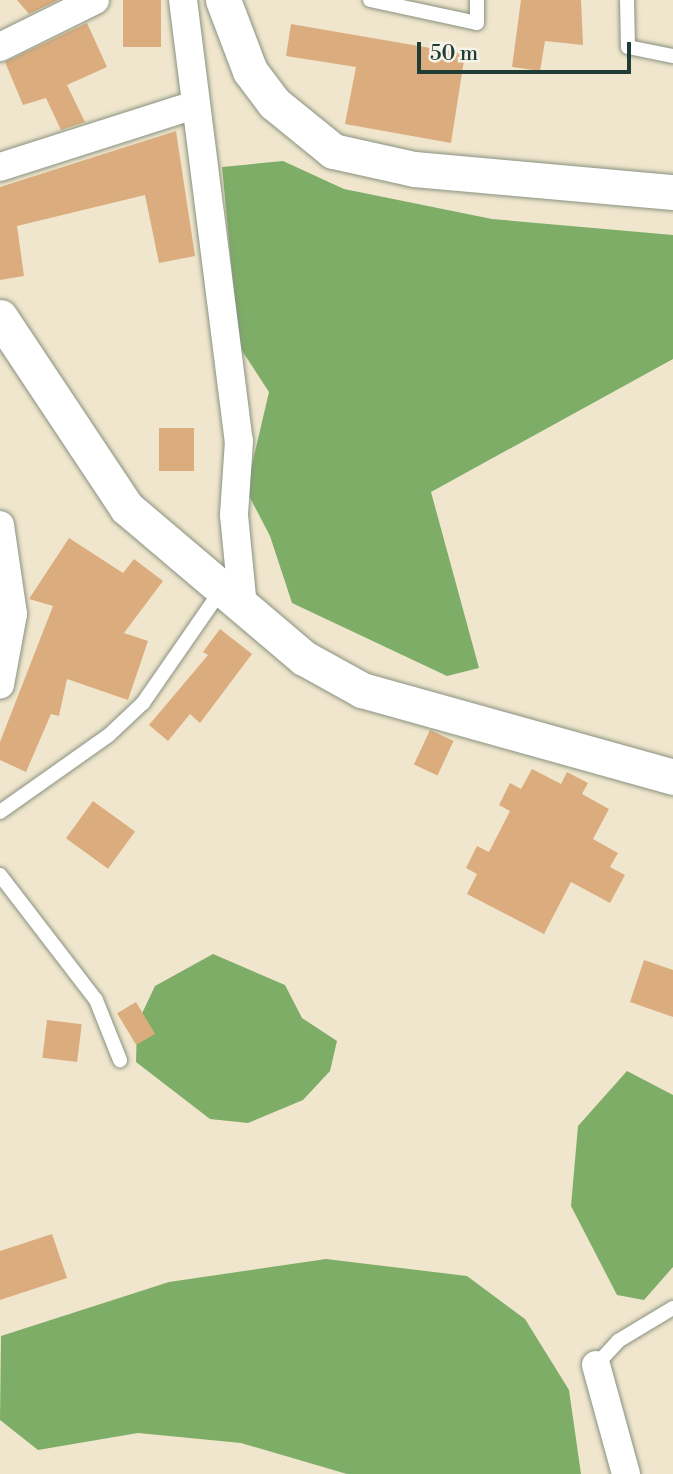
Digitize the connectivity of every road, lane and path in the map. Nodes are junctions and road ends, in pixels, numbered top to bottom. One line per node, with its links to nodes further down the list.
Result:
1 (96, 0): 7 (street)
2 (183, 0): 9 (street)
3 (223, 0): 11 (street)
4 (370, 0): 5 (lane)
5 (477, 0)
6 (627, 0): 8 (lane)
7 (0, 47)
8 (673, 56)
9 (194, 105): 10 (street); 14 (street)
10 (0, 167)
11 (673, 192)
12 (0, 317): 14 (street)
13 (0, 525): 15 (street)
14 (232, 598): 16 (street); 17 (lane)
15 (0, 685)
16 (673, 776)
17 (0, 812)
18 (0, 875): 19 (lane)
19 (120, 1060)
20 (673, 1308): 21 (lane)
21 (596, 1365): 22 (street)
22 (626, 1474)

